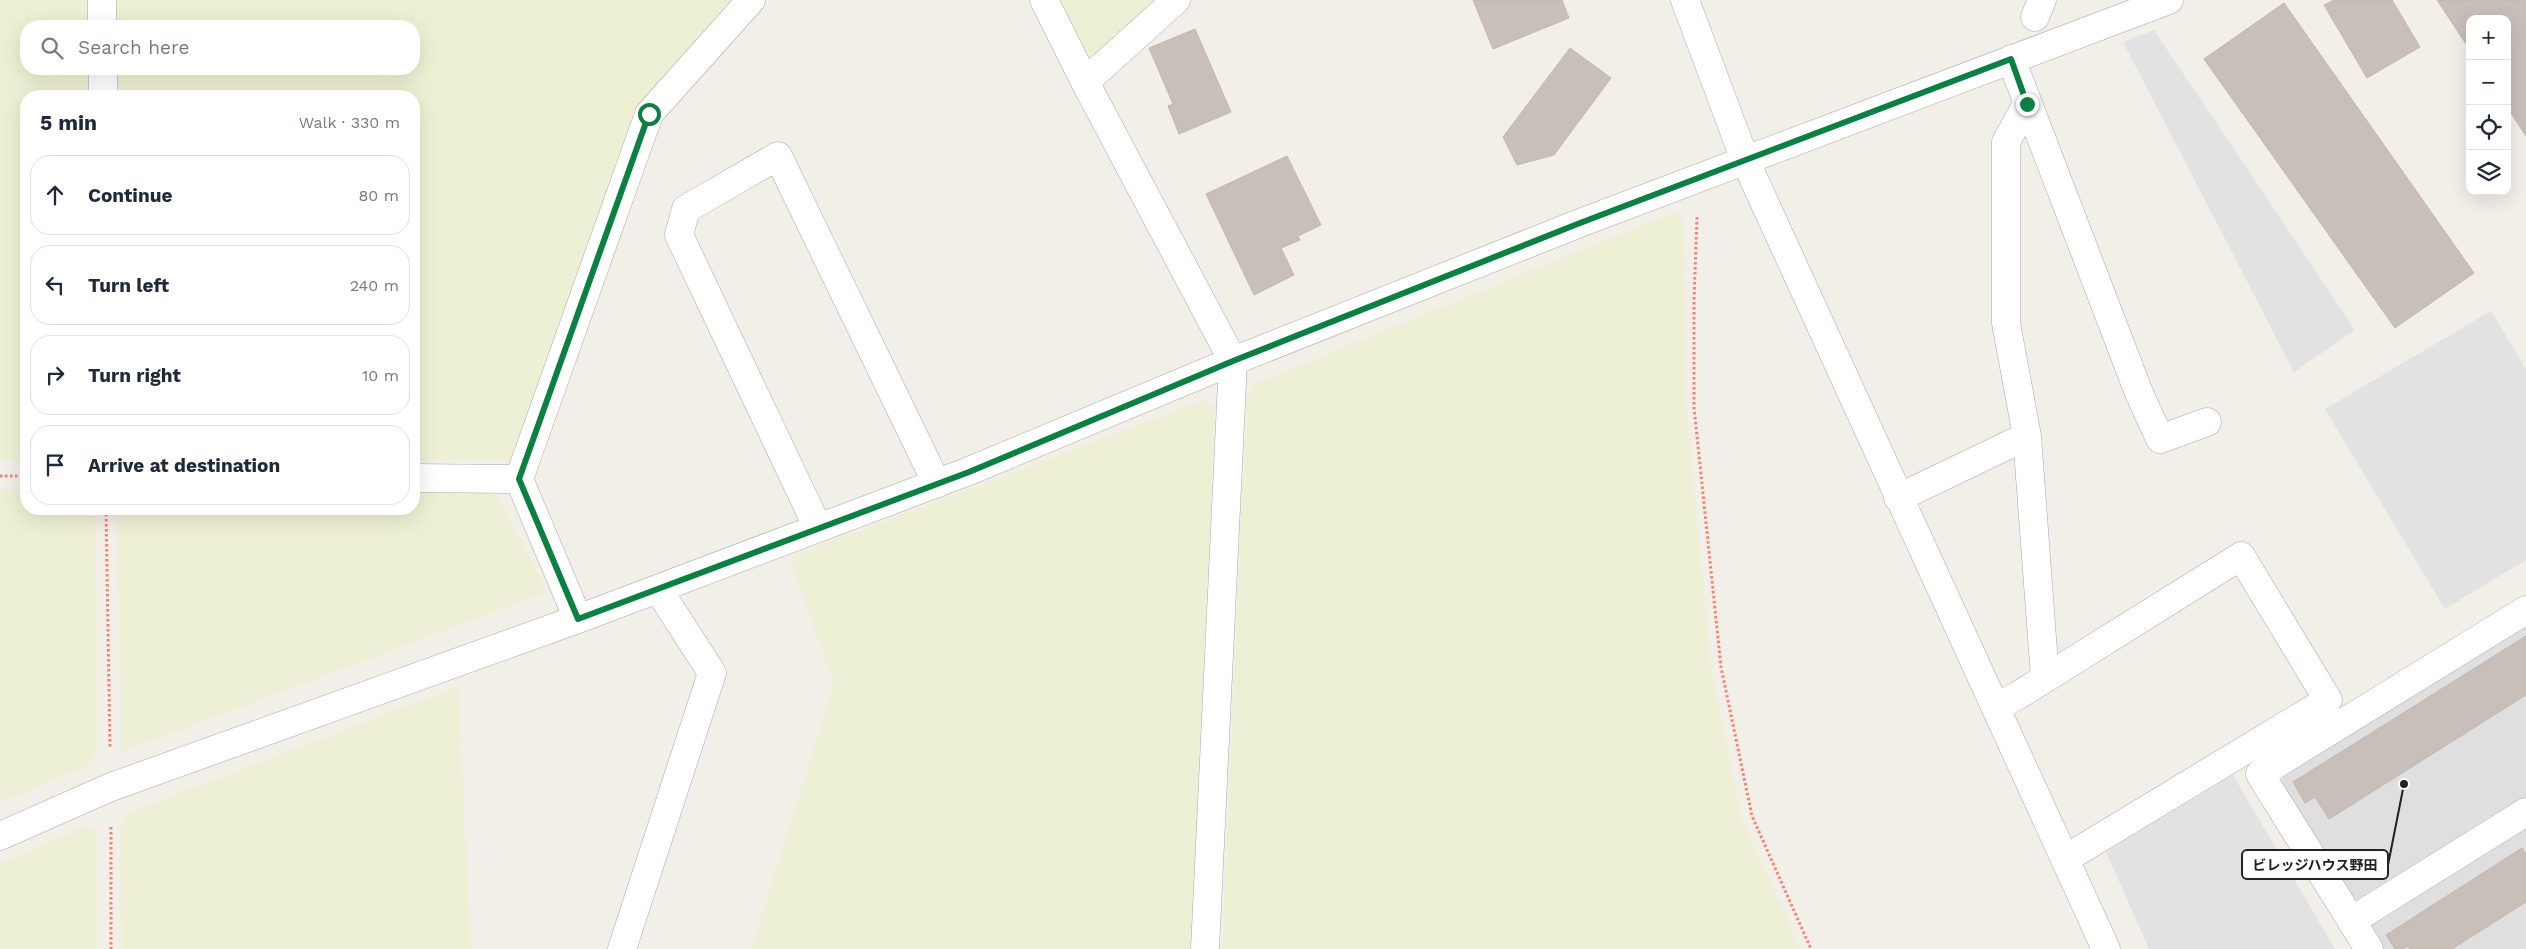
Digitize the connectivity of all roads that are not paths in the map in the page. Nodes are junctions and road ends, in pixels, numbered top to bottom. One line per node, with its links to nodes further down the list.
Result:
1 (102, 0): 7 (street)
2 (751, 0): 18 (street)
3 (1044, 0): 10 (street)
4 (1176, 0): 10 (street)
5 (1685, 0): 13 (street)
6 (2169, 0): 8 (street)
7 (102, 20)
8 (2011, 59): 12 (street); 13 (street)
9 (103, 75): 11 (street)
10 (1085, 82): 14 (street)
11 (103, 90)
12 (2027, 104): 15 (street); 16 (street)
13 (1745, 160): 14 (street); 20 (street)
14 (1233, 361): 19 (street); 32 (street)
15 (2207, 422)
16 (2027, 436): 20 (street); 25 (street)
17 (420, 478): 18 (street)
18 (519, 479): 24 (street)
19 (937, 484): 21 (street); 21 (street)
20 (1898, 498): 26 (street)
21 (818, 528): 22 (street)
22 (658, 589): 24 (street); 31 (street)
23 (2526, 610): 30 (street)
24 (578, 619): 28 (street)
25 (2045, 678): 26 (street); 29 (street)
26 (1996, 707): 29 (street)
27 (2526, 812): 30 (street)
28 (0, 836)
29 (2065, 859): 33 (street)
30 (2351, 921): 34 (street)
31 (622, 949)
32 (1205, 949)
33 (2106, 949)
34 (2369, 949)

